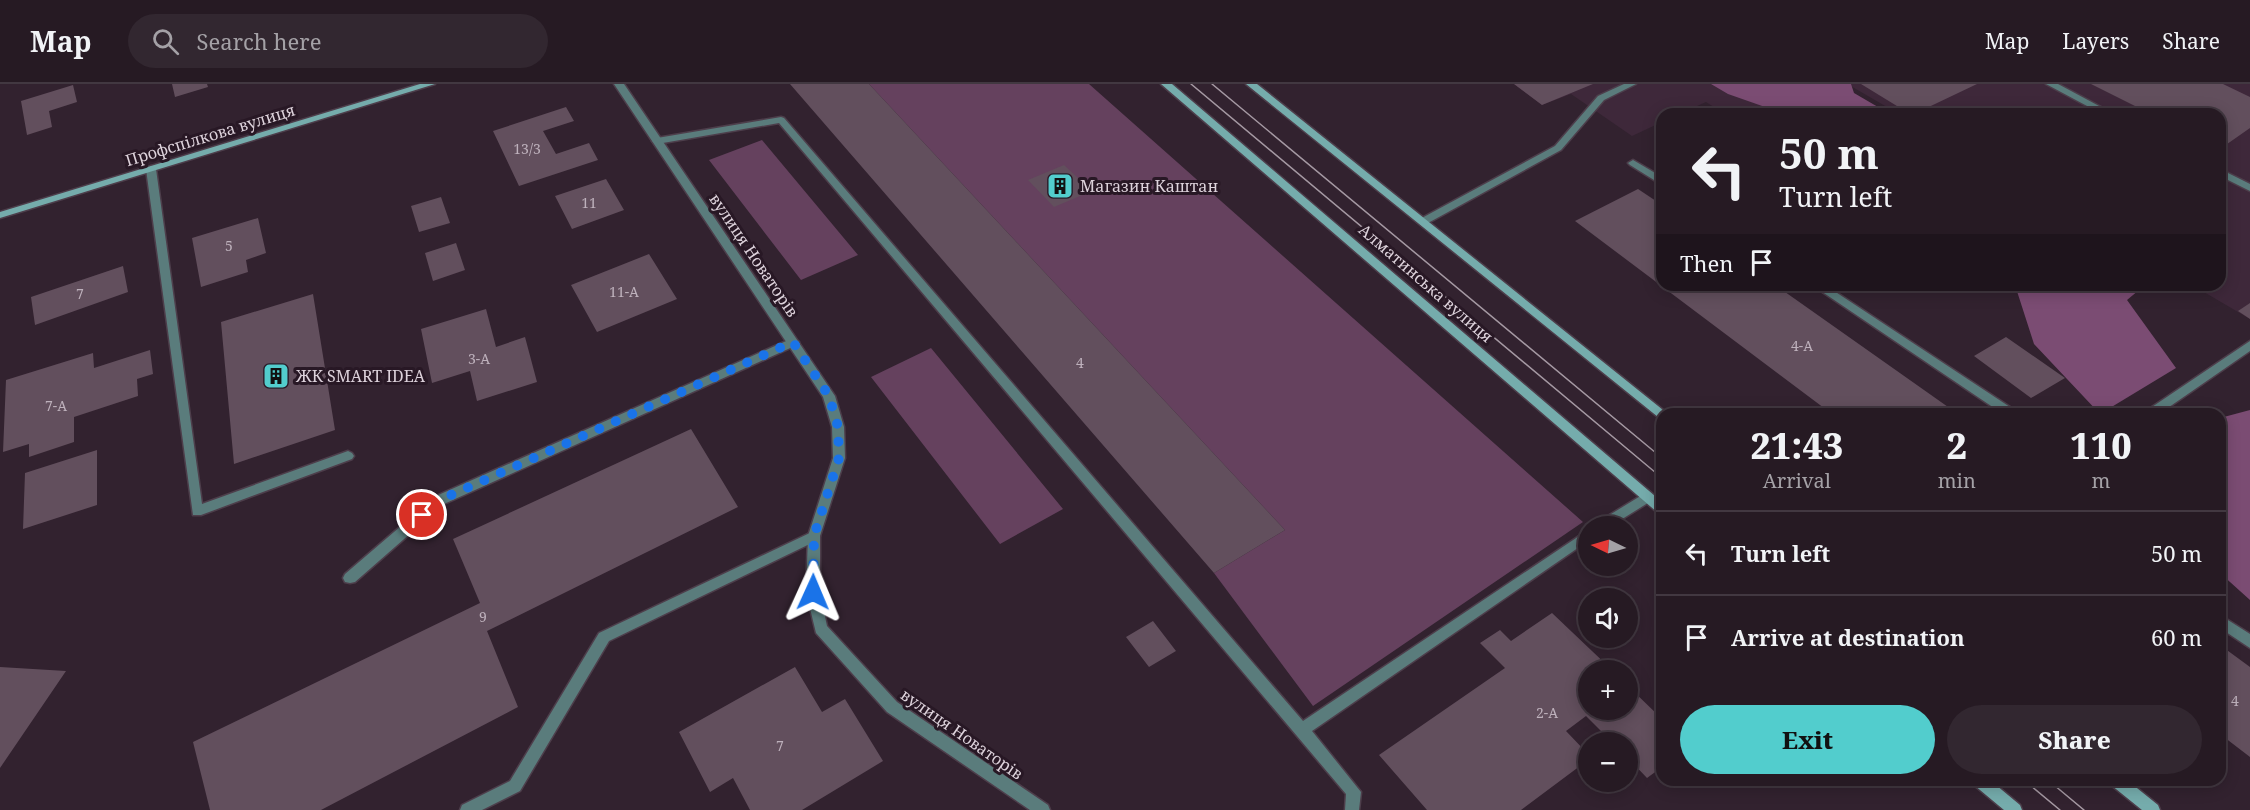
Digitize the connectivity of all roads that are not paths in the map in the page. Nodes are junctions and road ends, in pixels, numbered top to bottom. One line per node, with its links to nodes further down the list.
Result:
1 (430, 84): 10 (street, Профспілкова вулиця)
2 (619, 84): 8 (street, вулиця Новаторів)
3 (1166, 84): 23 (street, Алматинська вулиця)
4 (1251, 84): 15 (street)
5 (1631, 84): 15 (street)
6 (2051, 84): 7 (street)
7 (2097, 108)
8 (657, 141): 17 (street, вулиця Новаторів); 31 (street)
9 (1633, 163): 12 (street)
10 (151, 169): 14 (street, Профспілкова вулиця); 22 (street)
11 (2226, 175): 13 (street)
12 (1656, 178)
13 (2250, 188)
14 (0, 215)
15 (1424, 221): 21 (street)
16 (1826, 291): 19 (street)
17 (793, 342): 26 (street, вулиця Новаторів); 28 (street)
18 (2250, 345): 20 (street)
19 (2003, 408)
20 (2159, 408)
21 (1656, 409)
22 (348, 456)
23 (1647, 497): 24 (street, Алматинська вулиця); 25 (street)
24 (1656, 504)
25 (1618, 516)
26 (814, 536): 34 (street); 35 (street, вулиця Новаторів)
27 (1578, 542): 31 (street)
28 (350, 578)
29 (2226, 625): 30 (street)
30 (2250, 642)
31 (1302, 730): 36 (street)
32 (1986, 786): 37 (street)
33 (2123, 786): 38 (street)
34 (467, 810)
35 (1043, 810)
36 (1352, 810)
37 (2014, 810)
38 (2153, 810)

